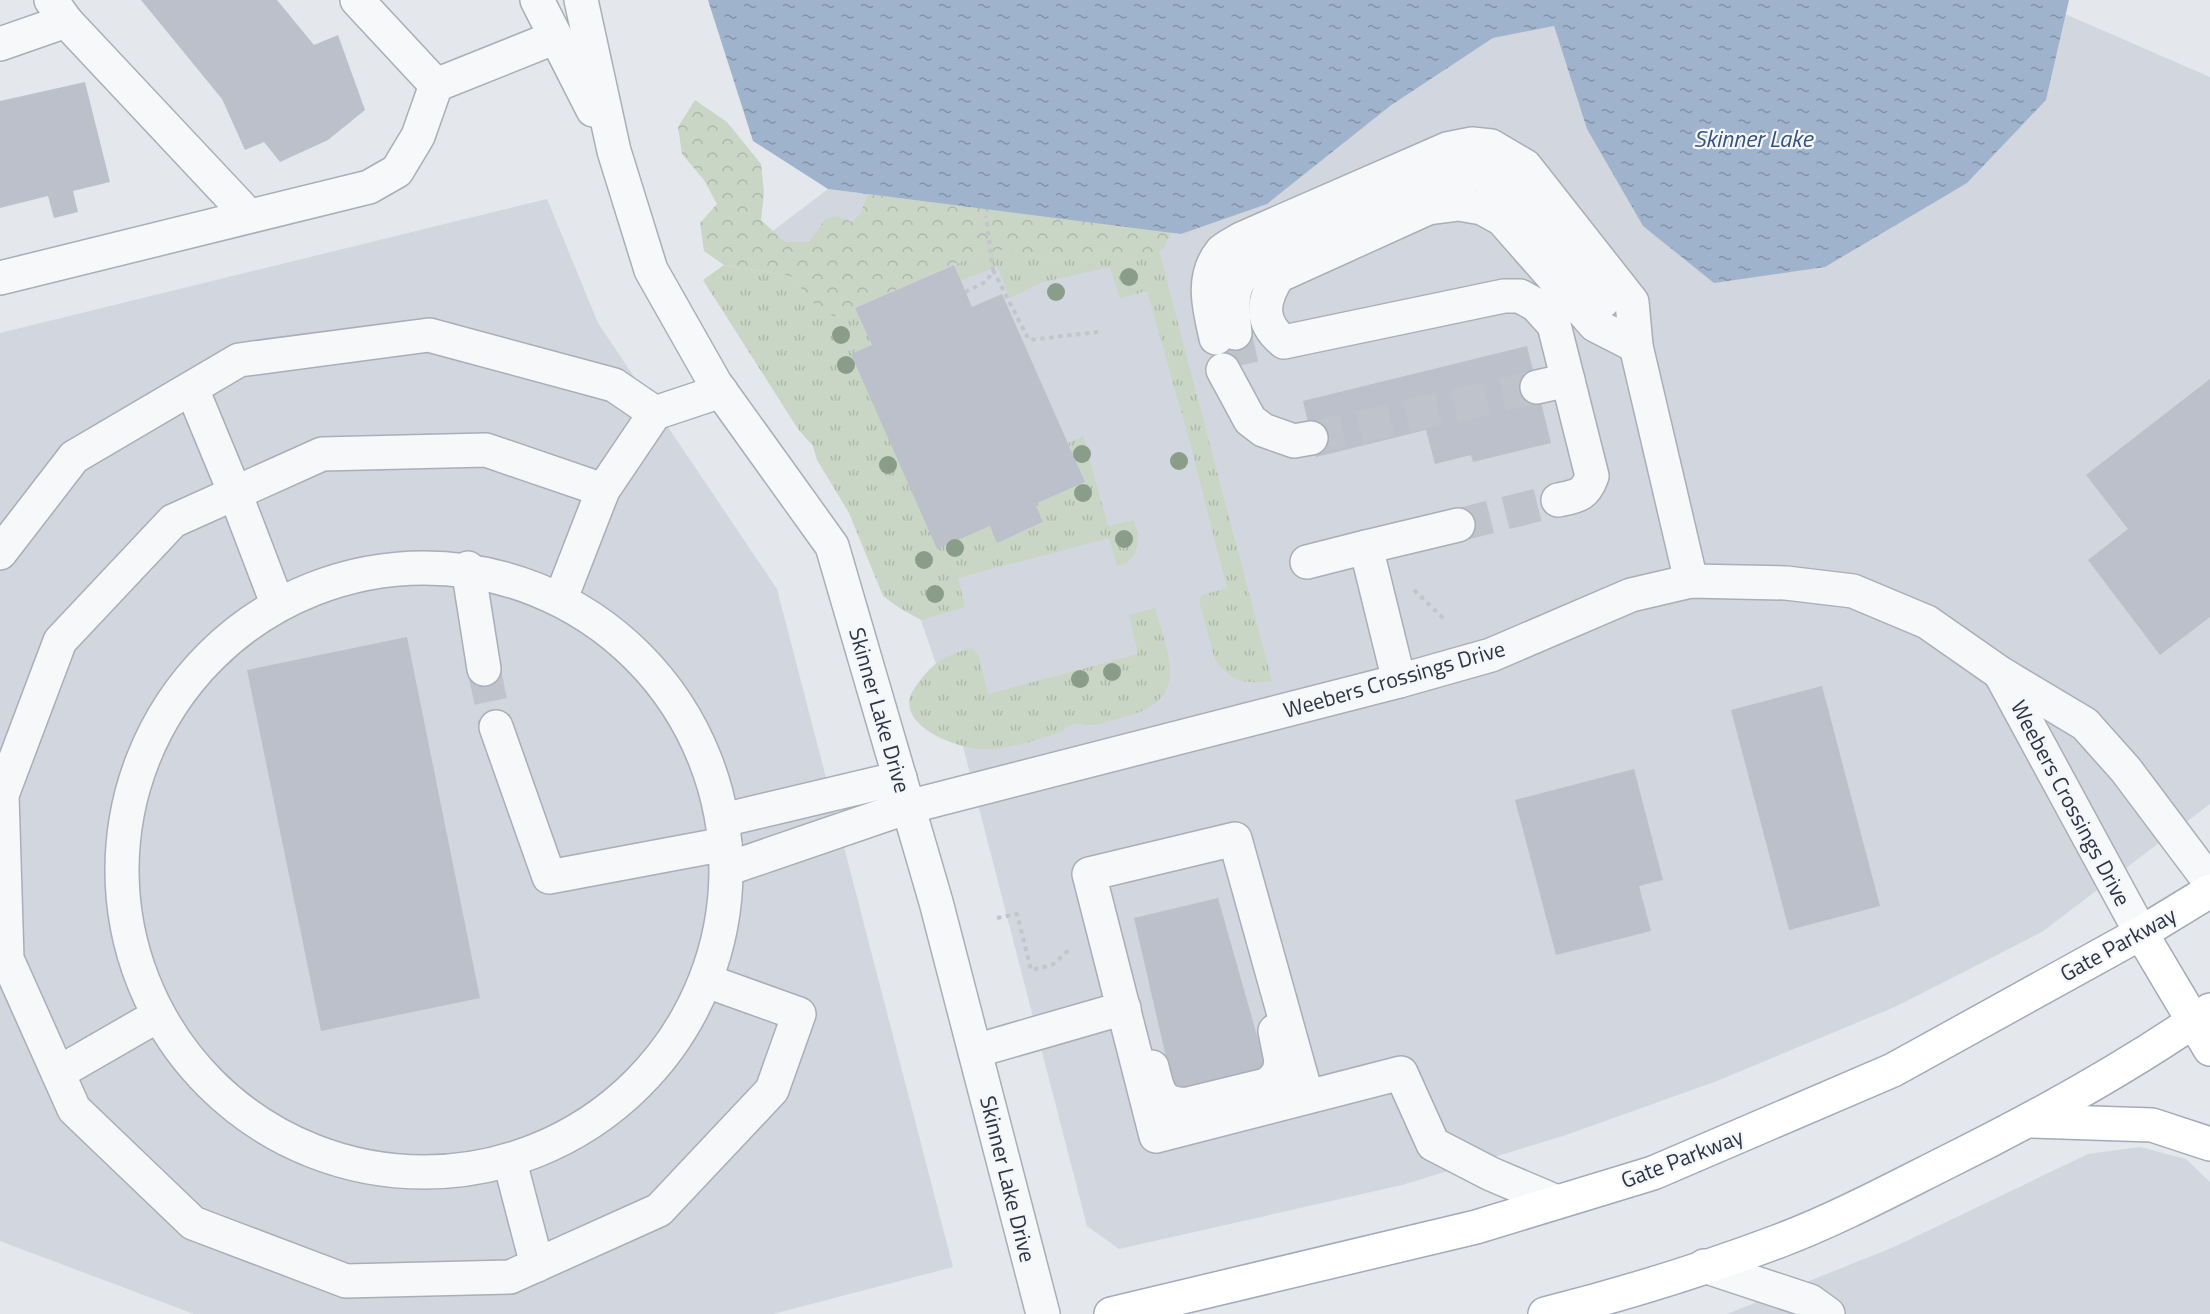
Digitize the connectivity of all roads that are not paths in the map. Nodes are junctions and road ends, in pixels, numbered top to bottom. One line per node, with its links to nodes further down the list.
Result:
1 (357, 0): 7 (street)
2 (537, 0): 5 (street, Skinner Lake Drive)
3 (581, 0): 8 (street, Skinner Lake Drive)
4 (58, 10): 6 (street); 9 (street)
5 (556, 38): 7 (street); 8 (street, Skinner Lake Drive)
6 (0, 44)
7 (436, 85): 9 (street)
8 (614, 151): 15 (street, Skinner Lake Drive)
9 (249, 216): 10 (street)
10 (0, 278)
11 (1226, 336): 12 (street)
12 (1636, 346): 20 (street); 26 (street)
13 (1233, 368): 17 (street)
14 (192, 389): 16 (street); 19 (street); 23 (street)
15 (721, 391): 16 (street); 33 (street, Skinner Lake Drive)
16 (655, 413): 18 (street)
17 (1311, 438)
18 (603, 490): 19 (street); 27 (street)
19 (235, 493): 28 (street); 38 (street)
20 (1558, 500)
21 (1458, 525): 22 (street)
22 (1366, 548): 24 (street); 31 (street)
23 (0, 553)
24 (1307, 562)
25 (468, 568): 27 (street); 28 (street); 29 (street)
26 (1691, 581): 30 (street, Weebers Crossings Drive); 31 (street, Weebers Crossings Drive)
27 (561, 598): 34 (street)
28 (277, 603): 43 (street)
29 (484, 669)
30 (2000, 673): 36 (street, Weebers Crossings Drive); 39 (street, Weebers Crossings Drive)
31 (1400, 681): 33 (street, Weebers Crossings Drive)
32 (496, 727): 34 (street)
33 (904, 792): 34 (street); 34 (street); 45 (street, Skinner Lake Drive)
34 (725, 844): 41 (street)
35 (1244, 871): 40 (street); 40 (street); 47 (street)
36 (2210, 882)
37 (2210, 891): 39 (main road, Gate Parkway)
38 (2, 906): 46 (street)
39 (2141, 933): 44 (main road); 51 (main road, Gate Parkway)
40 (1106, 940): 42 (street)
41 (707, 981): 50 (street); 52 (street)
42 (1124, 1008): 45 (street); 47 (street)
43 (157, 1016): 46 (street); 50 (street)
44 (2204, 1027): 48 (main road)
45 (975, 1051): 54 (street, Skinner Lake Drive)
46 (58, 1073): 52 (street)
47 (1307, 1097): 51 (street)
48 (2031, 1121): 49 (main road); 53 (main road)
49 (2210, 1144)
50 (510, 1162): 52 (street)
51 (1557, 1202): 55 (main road, Gate Parkway)
52 (537, 1265)
53 (1704, 1266): 56 (main road); 57 (street)
54 (1043, 1314)
55 (1111, 1314)
56 (1545, 1314)
57 (1828, 1314)

